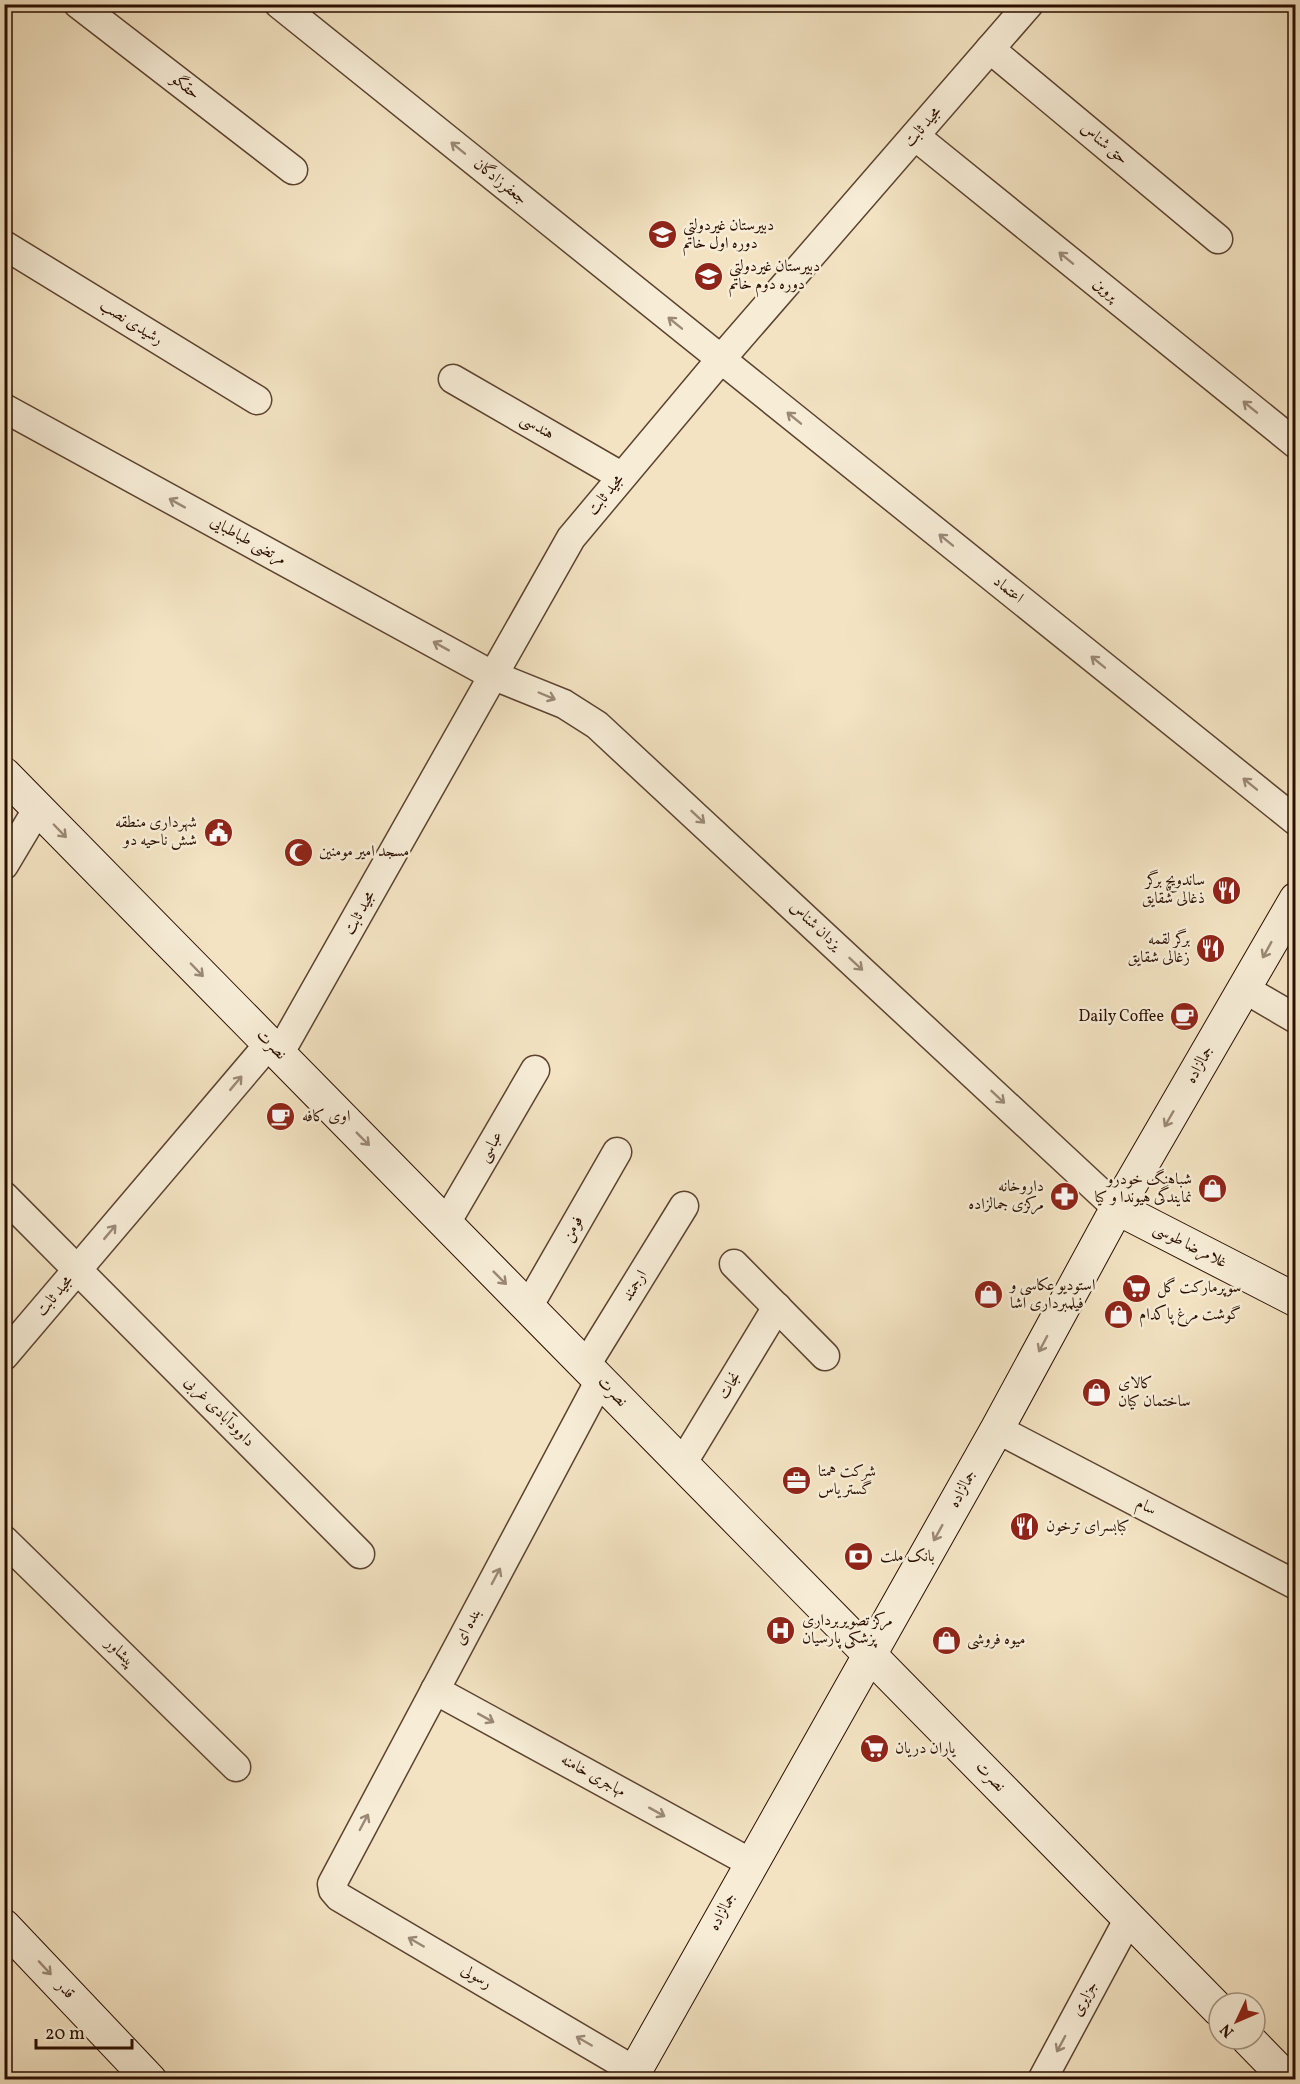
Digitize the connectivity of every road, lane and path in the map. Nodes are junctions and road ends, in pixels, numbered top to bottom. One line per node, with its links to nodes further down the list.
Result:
1 (78, 4): 6 (street, حقگو)
2 (279, 4): 9 (street, جعفرزادگان, one-way to 2)
3 (1029, 4): 4 (street, مجید ثابت)
4 (990, 50): 5 (street, مجید ثابت); 7 (street, حق شناس)
5 (915, 136): 9 (street, مجید ثابت); 13 (street, پروین, one-way to 5)
6 (293, 170)
7 (1218, 239)
8 (4, 245): 11 (street, رشیدی نصب)
9 (721, 359): 14 (street, مجید ثابت); 18 (street, اعتماد, one-way to 9)
10 (453, 379): 14 (street, هندسی)
11 (257, 400)
12 (4, 408): 15 (street, مرتضی طباطبایی, one-way to 12)
13 (1296, 444)
14 (621, 476): 15 (street, مجید ثابت)
15 (492, 675): 23 (street, مجید ثابت); 28 (street, یزدان شناس, one-way to 28)
16 (4, 774): 17 (main road, نصرت)
17 (38, 808): 19 (street); 23 (main road, نصرت, one-way to 23)
18 (1296, 821)
19 (4, 865)
20 (1296, 899): 21 (main road, جمالزاده, one-way to 21)
21 (1245, 989): 22 (street); 28 (main road, جمالزاده, one-way to 28)
22 (1296, 1020)
23 (274, 1049): 29 (main road, نصرت, one-way to 29); 31 (street, مجید ثابت, one-way to 23)
24 (535, 1070): 29 (street, عباسی)
25 (617, 1152): 33 (street, فومن)
26 (4, 1196): 31 (street, داوودآبادی غربی)
27 (684, 1206): 37 (street, ارجمند)
28 (1117, 1208): 32 (main road, غلامرضا طوسی); 38 (main road, جمالزاده, one-way to 38)
29 (446, 1223): 33 (main road, نصرت, one-way to 33)
30 (734, 1264): 34 (street)
31 (78, 1270): 35 (street, مجید ثابت); 41 (street, داوودآبادی غربی)
32 (1296, 1300)
33 (528, 1307): 37 (main road, نصرت)
34 (777, 1307): 36 (street); 39 (street, نجات)
35 (4, 1356)
36 (825, 1356)
37 (593, 1373): 39 (main road, نصرت); 44 (street, بنده ای, one-way to 37)
38 (997, 1430): 42 (street, سام); 43 (main road, جمالزاده, one-way to 43)
39 (682, 1464): 43 (main road, نصرت)
40 (4, 1540): 45 (street, پیشاور)
41 (360, 1554)
42 (1296, 1585)
43 (870, 1654): 46 (main road, جمالزاده); 48 (main road, نصرت)
44 (435, 1690): 46 (street, مهاجری خامنه, one-way to 46); 47 (street, بنده ای, one-way to 44)
45 (236, 1767)
46 (751, 1863): 52 (main road, جمالزاده)
47 (337, 1874): 52 (street, رسولی, one-way to 47)
48 (1129, 1918): 50 (main road, نصرت); 54 (street, جزایری, one-way to 54)
49 (4, 1926): 53 (main road, قدر, one-way to 53)
50 (1207, 1998)
51 (1260, 2051): 55 (main road)
52 (632, 2075)
53 (150, 2079)
54 (1042, 2079)
55 (1288, 2079)

